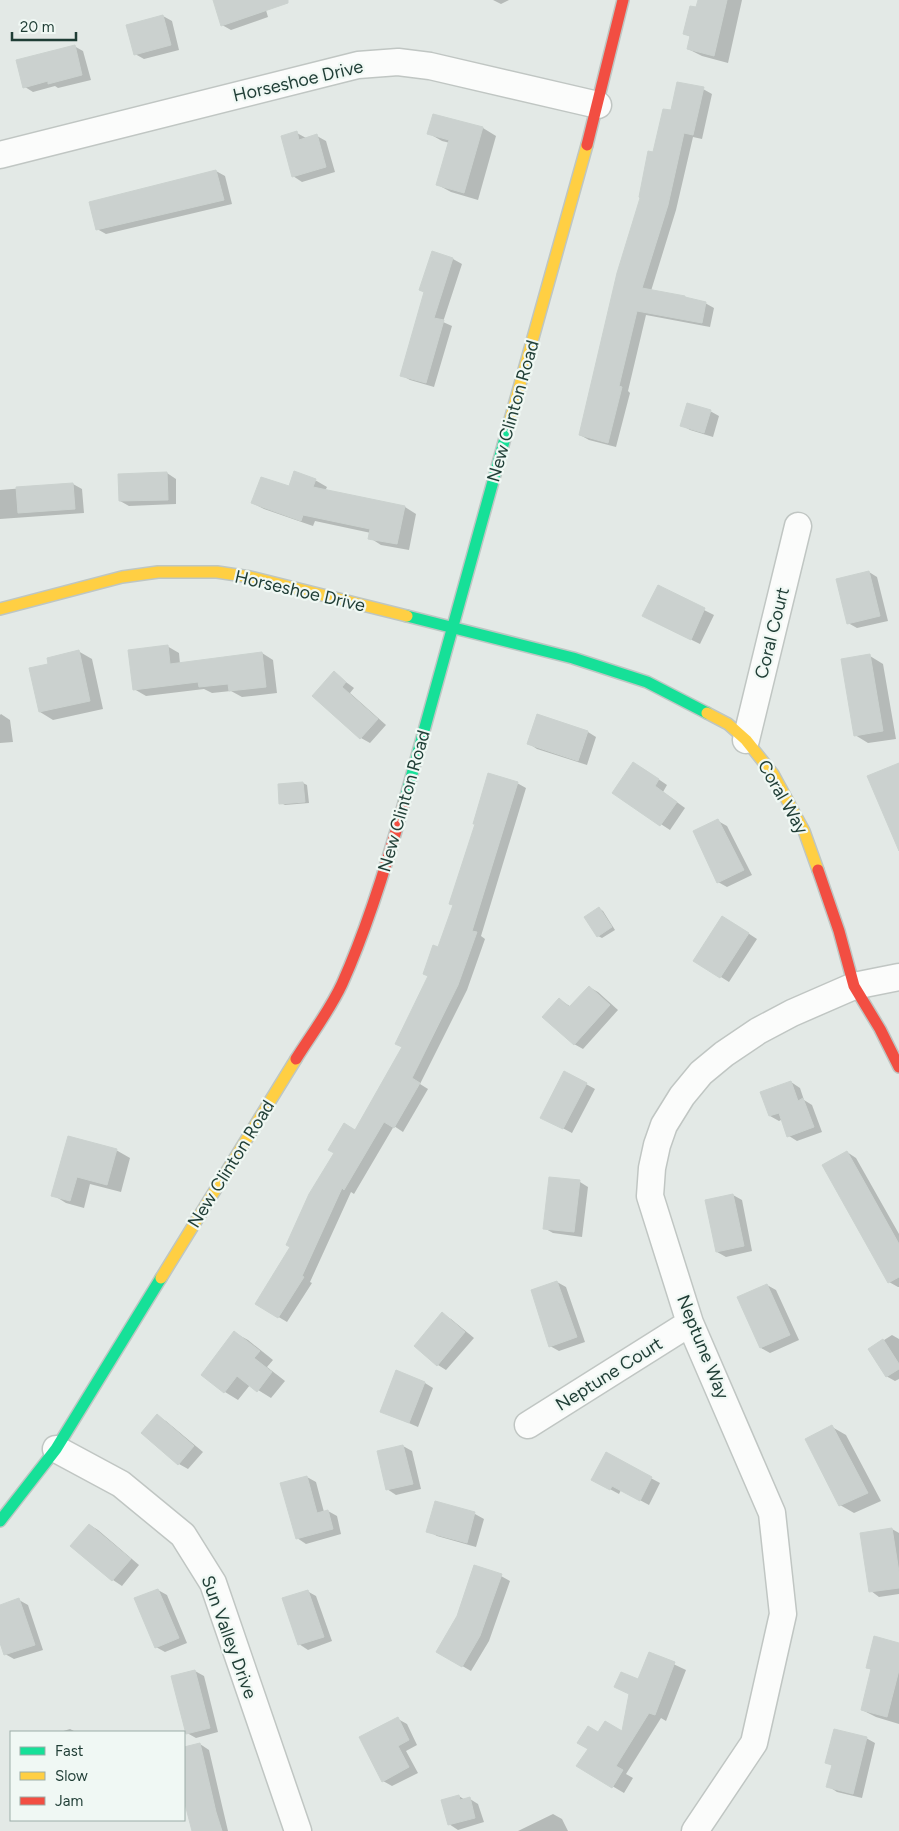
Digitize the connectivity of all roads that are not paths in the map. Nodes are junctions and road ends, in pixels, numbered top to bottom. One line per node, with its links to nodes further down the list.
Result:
1 (623, 0): 2 (street, New Clinton Road)
2 (598, 105): 3 (street, Horseshoe Drive); 6 (street, New Clinton Road)
3 (0, 155)
4 (798, 526): 7 (street, Coral Court)
5 (0, 609): 6 (street, Horseshoe Drive)
6 (452, 628): 7 (street, Coral Way); 13 (street, New Clinton Road)
7 (746, 740): 9 (street, Coral Way)
8 (899, 977): 9 (street, Neptune Way)
9 (854, 986): 10 (street, Coral Way); 11 (street, Neptune Way)
10 (899, 1067)
11 (690, 1323): 12 (street, Neptune Court); 16 (street, Neptune Way)
12 (528, 1425)
13 (56, 1449): 14 (street, New Clinton Road); 15 (street, Sun Valley Drive)
14 (0, 1521)
15 (298, 1831)
16 (695, 1831)

